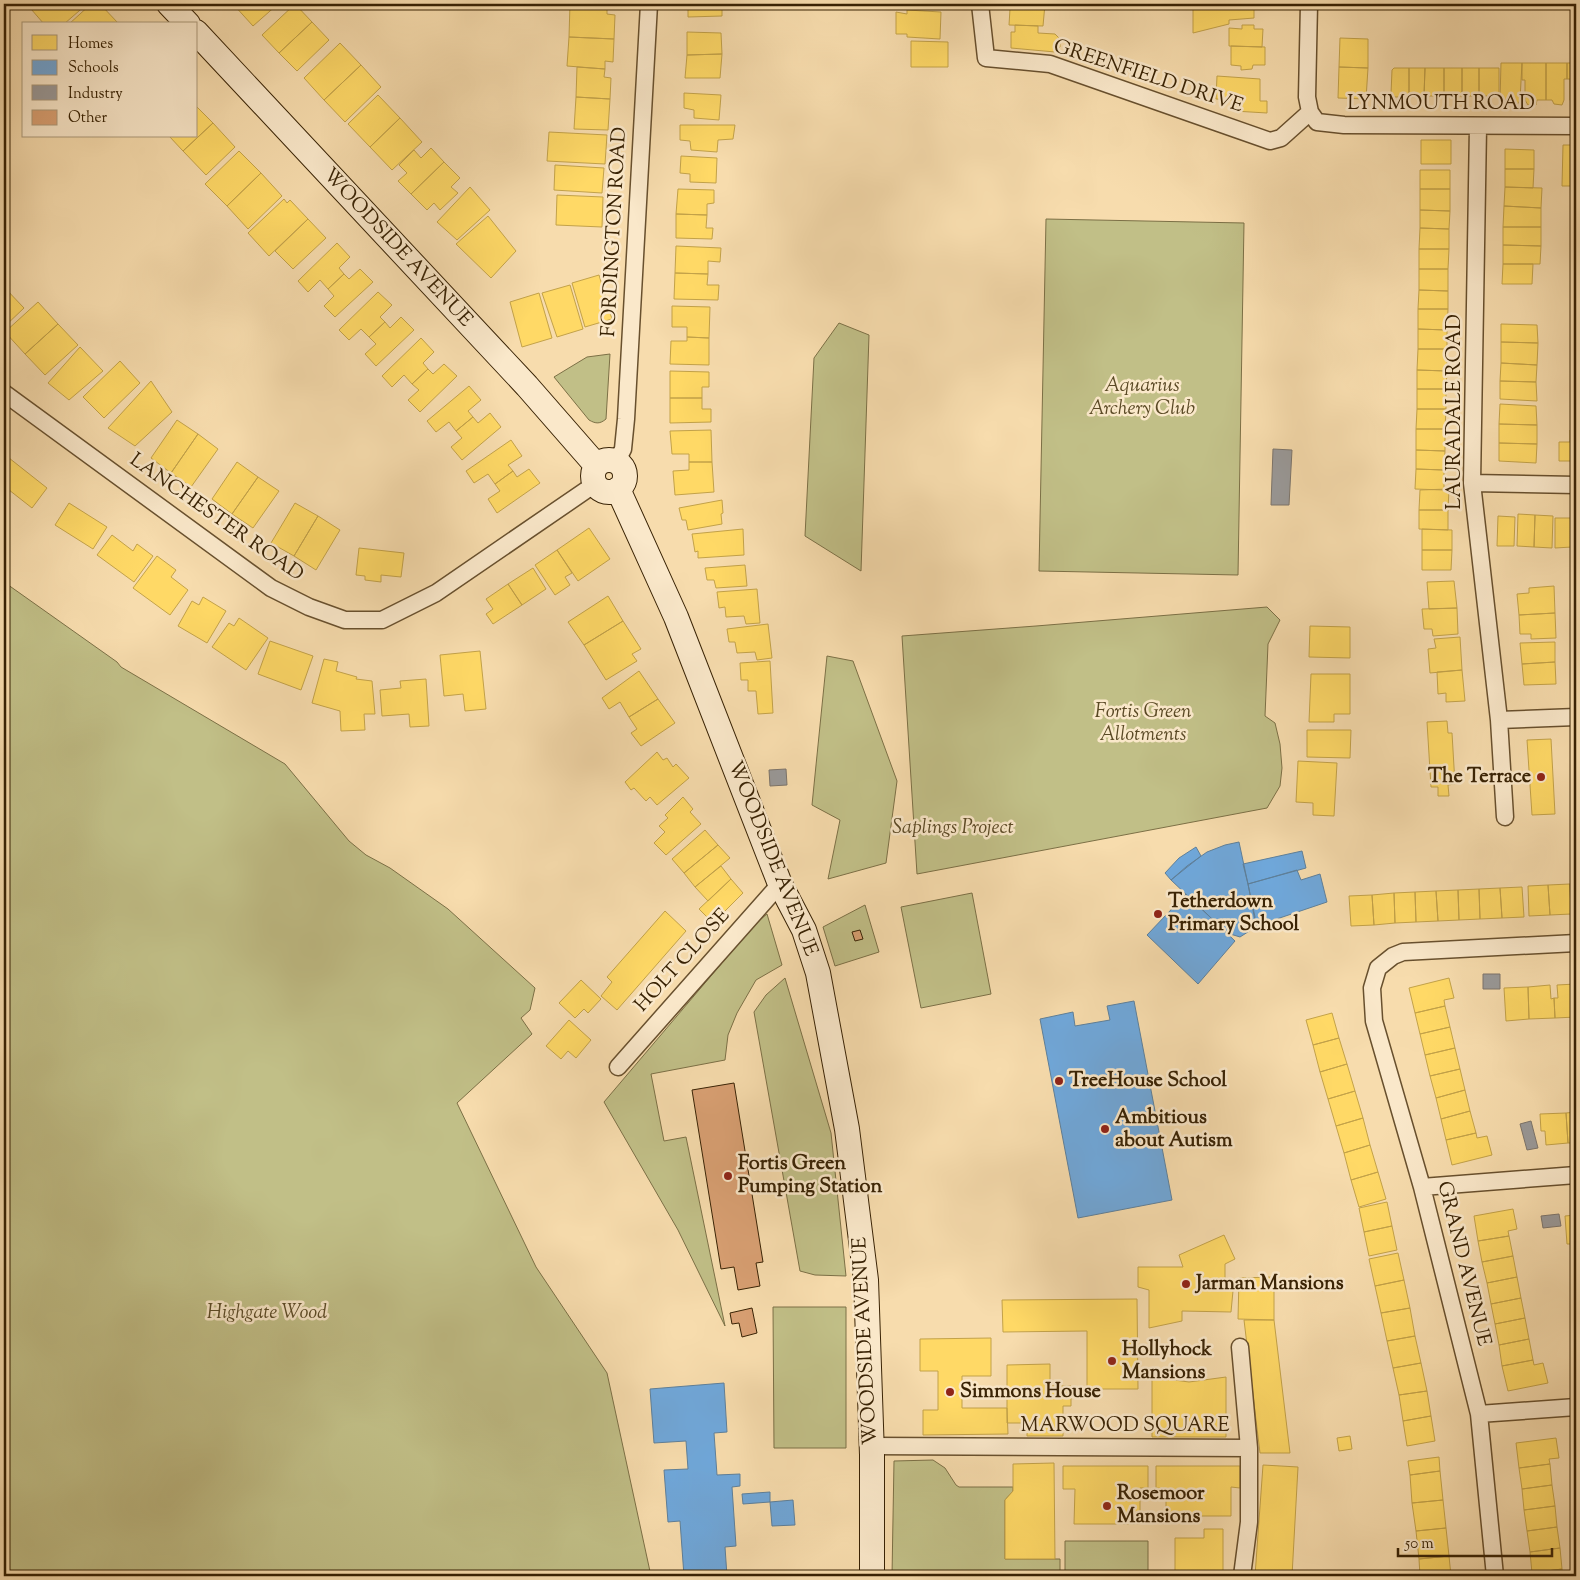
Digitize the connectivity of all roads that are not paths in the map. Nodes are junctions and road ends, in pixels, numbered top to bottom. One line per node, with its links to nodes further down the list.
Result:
1 (169, 4): 5 (street)
2 (649, 4): 11 (street, FORDINGTON ROAD)
3 (980, 4): 7 (street, GREENFIELD DRIVE)
4 (1309, 4): 7 (street)
5 (186, 22)
6 (198, 34): 11 (street, WOODSIDE AVENUE)
7 (1310, 112): 8 (street, LYNMOUTH ROAD)
8 (1478, 126): 9 (street, LYNMOUTH ROAD); 12 (street, LAURADALE ROAD)
9 (1576, 126)
10 (4, 393): 11 (street, LANCHESTER ROAD)
11 (603, 470): 17 (street, WOODSIDE AVENUE)
12 (1472, 483): 13 (street); 15 (street, LAURADALE ROAD)
13 (1576, 485)
14 (1576, 717): 15 (street)
15 (1499, 720): 16 (street, LAURADALE ROAD)
16 (1505, 817)
17 (780, 884): 19 (street, HOLT CLOSE); 25 (street, WOODSIDE AVENUE)
18 (1576, 943): 21 (street, GRAND AVENUE)
19 (618, 1066)
20 (1576, 1175): 21 (street)
21 (1422, 1187): 24 (street, GRAND AVENUE)
22 (1240, 1347): 26 (street)
23 (1576, 1407): 24 (street)
24 (1479, 1414): 29 (street, GRAND AVENUE)
25 (872, 1446): 26 (street, MARWOOD SQUARE); 27 (street, WOODSIDE AVENUE)
26 (1249, 1448): 28 (street, MARWOOD SQUARE)
27 (872, 1576)
28 (1242, 1576)
29 (1495, 1576)

